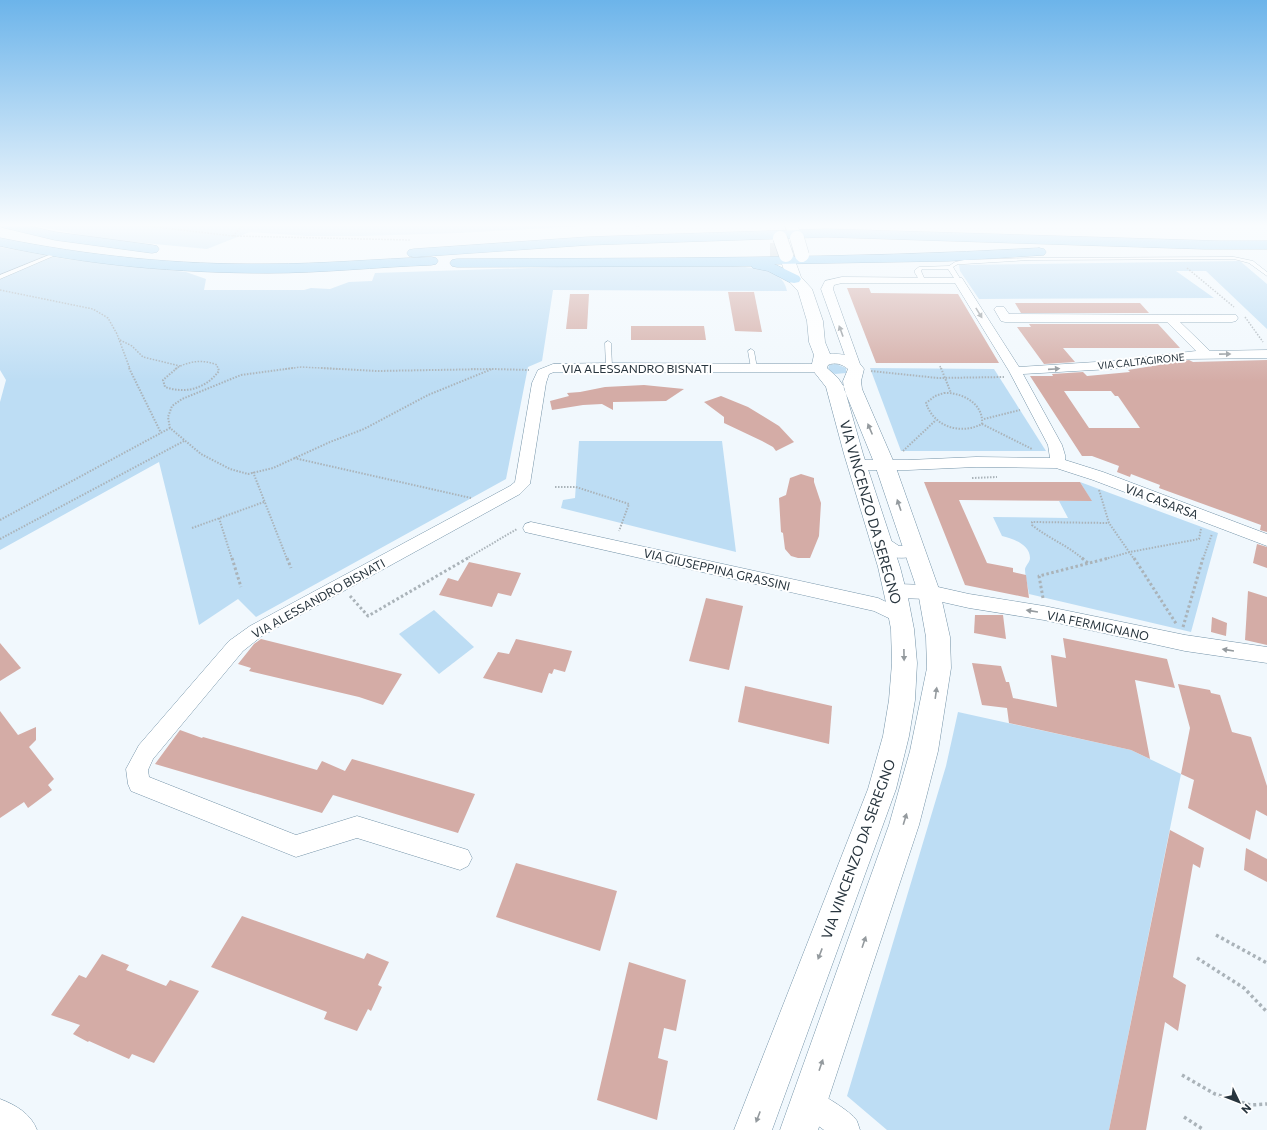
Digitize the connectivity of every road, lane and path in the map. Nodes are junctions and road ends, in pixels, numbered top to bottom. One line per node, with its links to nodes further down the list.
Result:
1 (800, 277): 7 (highway)
2 (805, 277): 7 (main road, VIA VINCENZO DA SEREGNO)
3 (810, 277): 7 (highway)
4 (920, 277): 8 (lane)
5 (956, 277): 9 (lane)
6 (1195, 277): 12 (path)
7 (807, 279): 15 (main road, VIA VINCENZO DA SEREGNO)
8 (922, 280): 9 (street); 25 (street, one-way to 8)
9 (958, 280): 29 (street, one-way to 29)
10 (0, 290): 16 (path)
11 (1000, 310): 14 (street)
12 (1235, 314): 14 (street)
13 (1244, 314): 18 (path)
14 (1170, 318): 20 (street)
15 (815, 321): 25 (main road, VIA VINCENZO DA SEREGNO); 27 (main road, VIA VINCENZO DA SEREGNO)
16 (119, 340): 21 (path); 39 (path)
17 (608, 343): 22 (lane)
18 (1266, 349): 20 (street, VIA CALTAGIRONE, one-way to 18)
19 (751, 351): 24 (lane)
20 (1207, 354): 29 (street, VIA CALTAGIRONE, one-way to 20)
21 (180, 366): 31 (path); 31 (path)
22 (609, 366): 24 (street, VIA ALESSANDRO BISNATI); 28 (street, VIA ALESSANDRO BISNATI)
23 (940, 366): 30 (path)
24 (754, 368): 27 (street, VIA ALESSANDRO BISNATI)
25 (854, 368): 27 (main road); 30 (path); 45 (main road, VIA VINCENZO DA SEREGNO, one-way to 25)
26 (493, 369): 28 (path); 32 (path); 42 (path)
27 (822, 369): 44 (main road, VIA VINCENZO DA SEREGNO)
28 (541, 374): 68 (street, VIA ALESSANDRO BISNATI)
29 (1016, 374): 30 (path); 34 (street)
30 (946, 378): 33 (path)
31 (203, 386): 32 (path)
32 (206, 389): 38 (path)
33 (951, 393): 35 (path); 36 (path)
34 (1034, 408): 35 (path); 43 (street)
35 (984, 418): 37 (path)
36 (936, 420): 37 (path); 41 (path)
37 (982, 424): 43 (path)
38 (170, 428): 39 (path); 40 (path)
39 (161, 433): 54 (path)
40 (184, 441): 46 (path); 61 (path)
41 (903, 450)
42 (294, 458): 46 (path); 51 (path)
43 (1057, 463): 45 (street, VIA CASARSA); 47 (street, VIA CASARSA)
44 (857, 465): 45 (street, VIA CASARSA); 63 (main road, VIA VINCENZO DA SEREGNO)
45 (885, 465): 64 (main road, VIA VINCENZO DA SEREGNO, one-way to 45)
46 (253, 472): 52 (path)
47 (1098, 476): 55 (path); 62 (street, VIA CASARSA)
48 (972, 478): 49 (path)
49 (997, 478)
50 (556, 487): 59 (path)
51 (477, 499)
52 (264, 502): 53 (path); 67 (path)
53 (219, 518): 58 (path); 69 (path)
54 (0, 520)
55 (1109, 523): 65 (path); 66 (path)
56 (527, 526): 68 (path); 71 (street, VIA GIUSEPPINA GRASSINI)
57 (1202, 527): 65 (path)
58 (192, 528)
59 (619, 531)
60 (1213, 531): 73 (path)
61 (0, 540)
62 (1267, 540)
63 (881, 542): 64 (street); 71 (main road, VIA VINCENZO DA SEREGNO)
64 (912, 542): 70 (main road, VIA VINCENZO DA SEREGNO)
65 (1130, 552): 66 (path); 73 (path)
66 (1089, 564): 72 (path)
67 (291, 568)
68 (340, 585): 75 (street, VIA ALESSANDRO BISNATI)
69 (241, 587)
70 (929, 592): 71 (street, VIA FERMIGNANO); 73 (street, VIA FERMIGNANO, one-way to 70); 83 (main road, VIA VINCENZO DA SEREGNO, one-way to 70)
71 (898, 604): 86 (main road, VIA VINCENZO DA SEREGNO, one-way to 86)
72 (1044, 604)
73 (1185, 643): 74 (street, VIA FERMIGNANO, one-way to 73)
74 (1267, 655)
75 (460, 858)
76 (1216, 935): 78 (path)
77 (1197, 958): 79 (path)
78 (1267, 964)
79 (1267, 1012)
80 (1182, 1075): 81 (path)
81 (1267, 1104)
82 (0, 1113): 85 (street)
83 (804, 1116): 87 (street)
84 (1184, 1116): 88 (path)
85 (23, 1130)
86 (753, 1130)
87 (846, 1130)
88 (1204, 1130)

